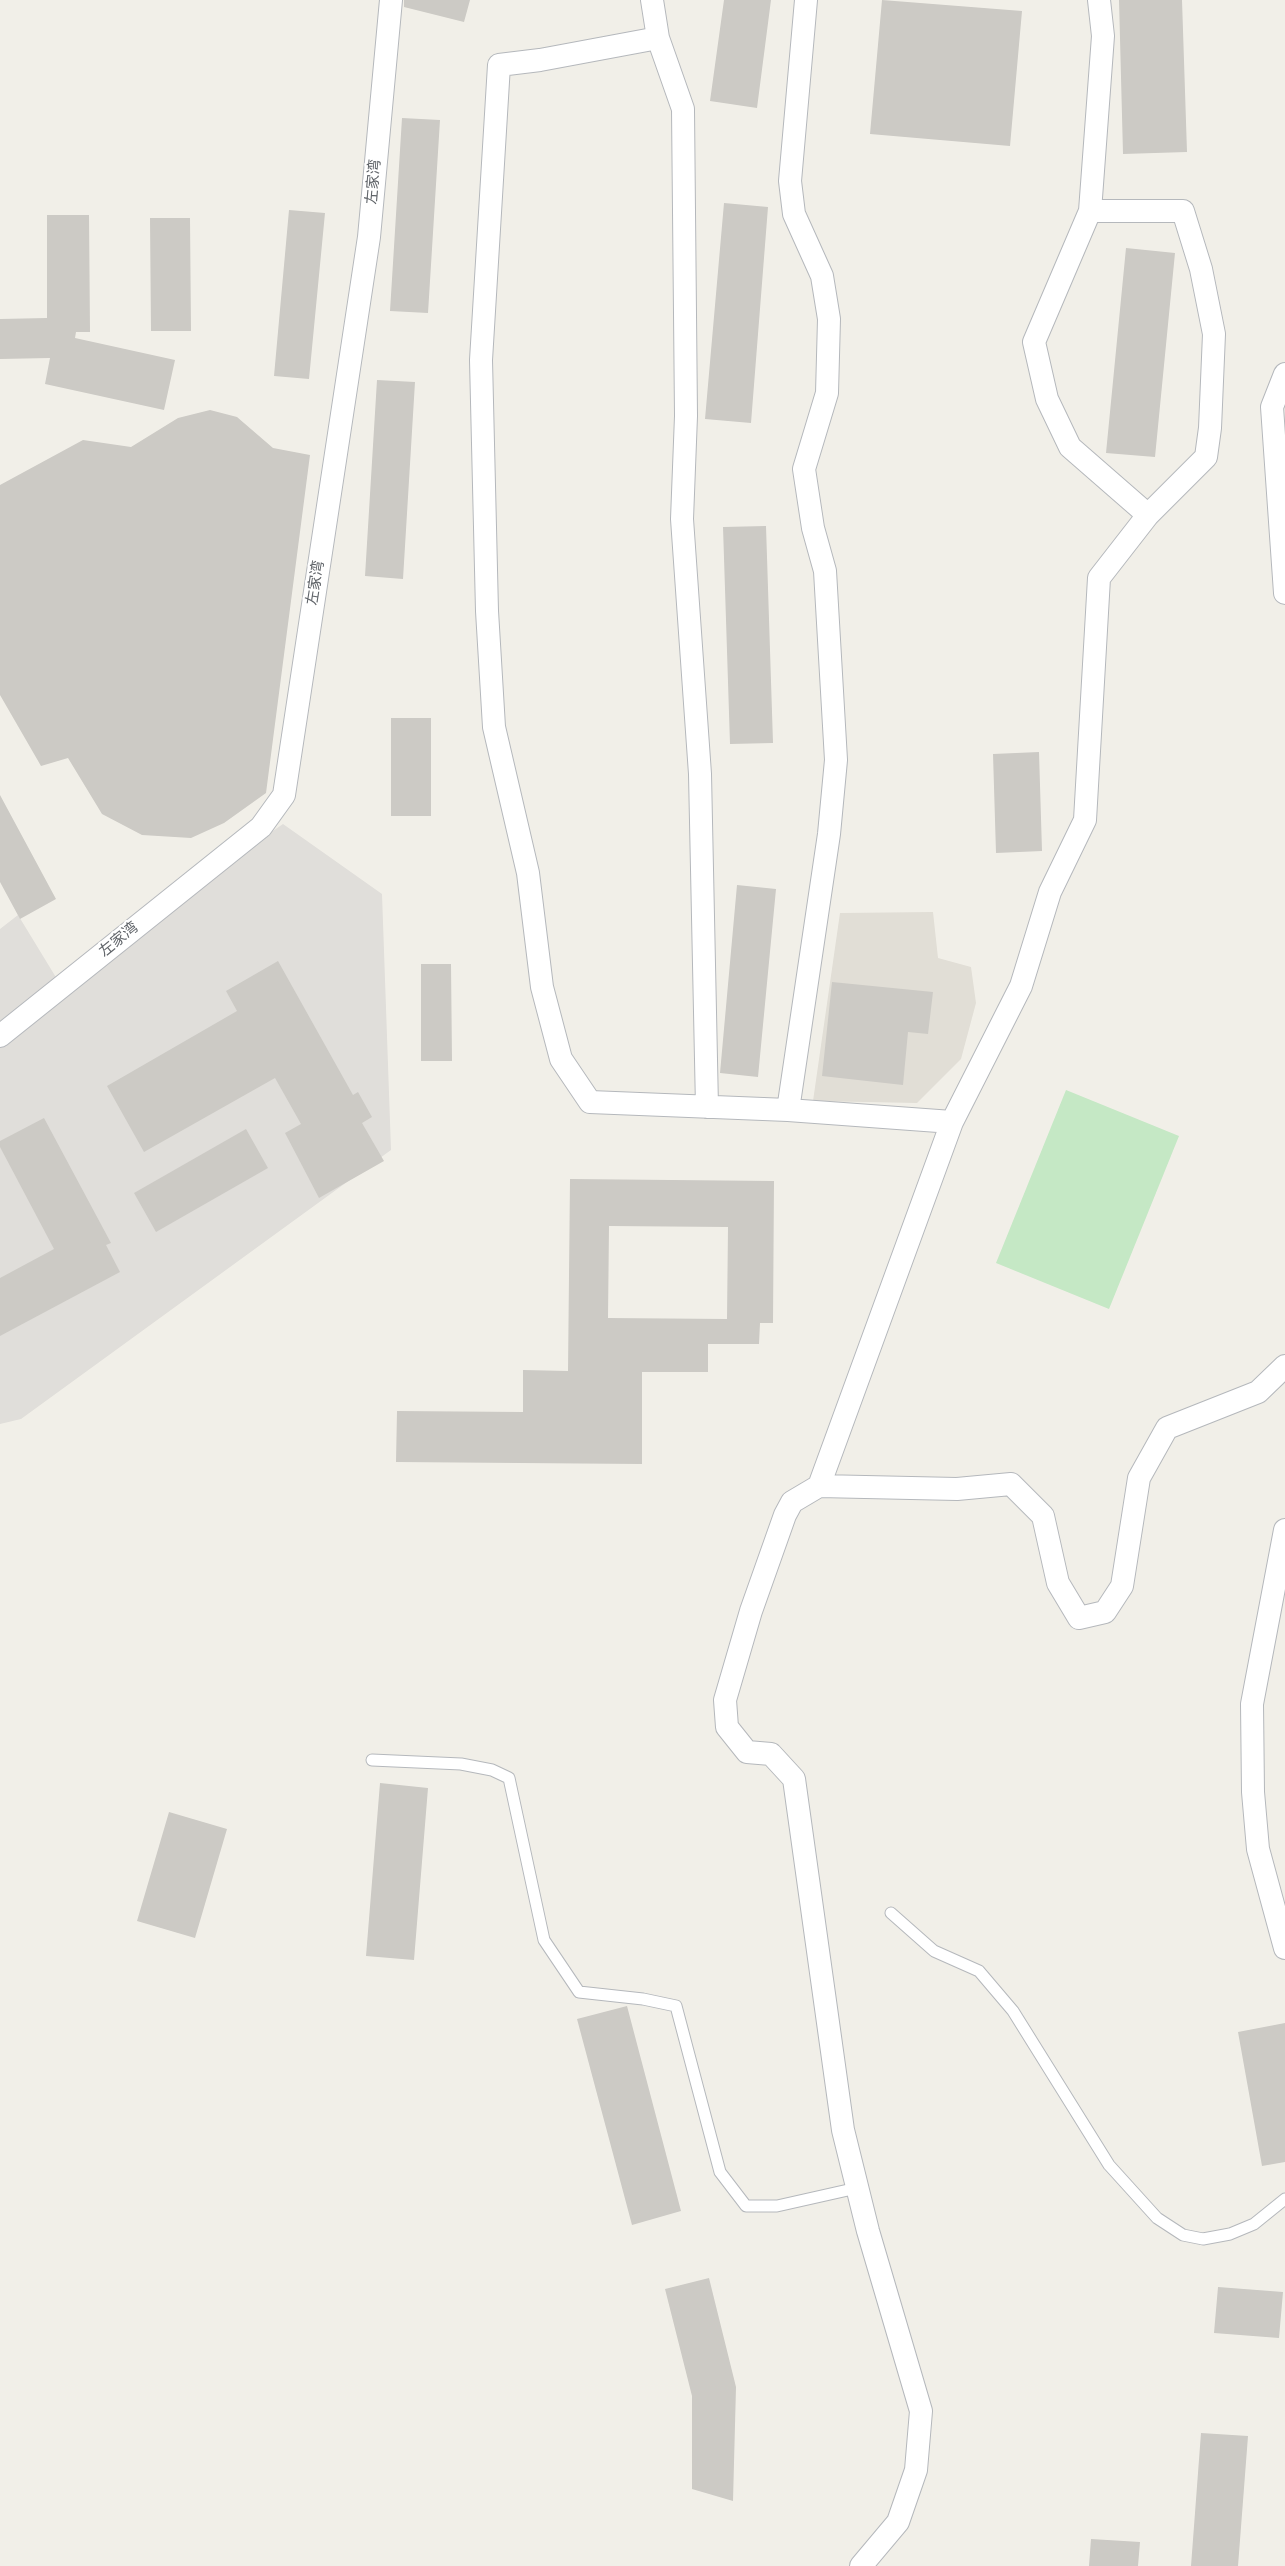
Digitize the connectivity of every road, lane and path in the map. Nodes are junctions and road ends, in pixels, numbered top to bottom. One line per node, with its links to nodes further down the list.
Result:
1 (392, 0): 10 (street, 左家湾)
2 (652, 0): 5 (street)
3 (806, 0): 12 (street)
4 (1098, 0): 6 (street)
5 (658, 38): 11 (street); 11 (street)
6 (1090, 211): 8 (street); 8 (street)
7 (1285, 374): 9 (street)
8 (1148, 515): 13 (street)
9 (1285, 593)
10 (0, 1036)
11 (707, 1107): 12 (street)
12 (788, 1110): 13 (street)
13 (952, 1122): 15 (street)
14 (1285, 1366): 15 (street)
15 (819, 1486): 20 (street)
16 (1285, 1530): 19 (street)
17 (372, 1760): 20 (lane)
18 (891, 1913): 21 (lane)
19 (1285, 1948)
20 (858, 2188): 22 (street)
21 (1285, 2199)
22 (861, 2566)

